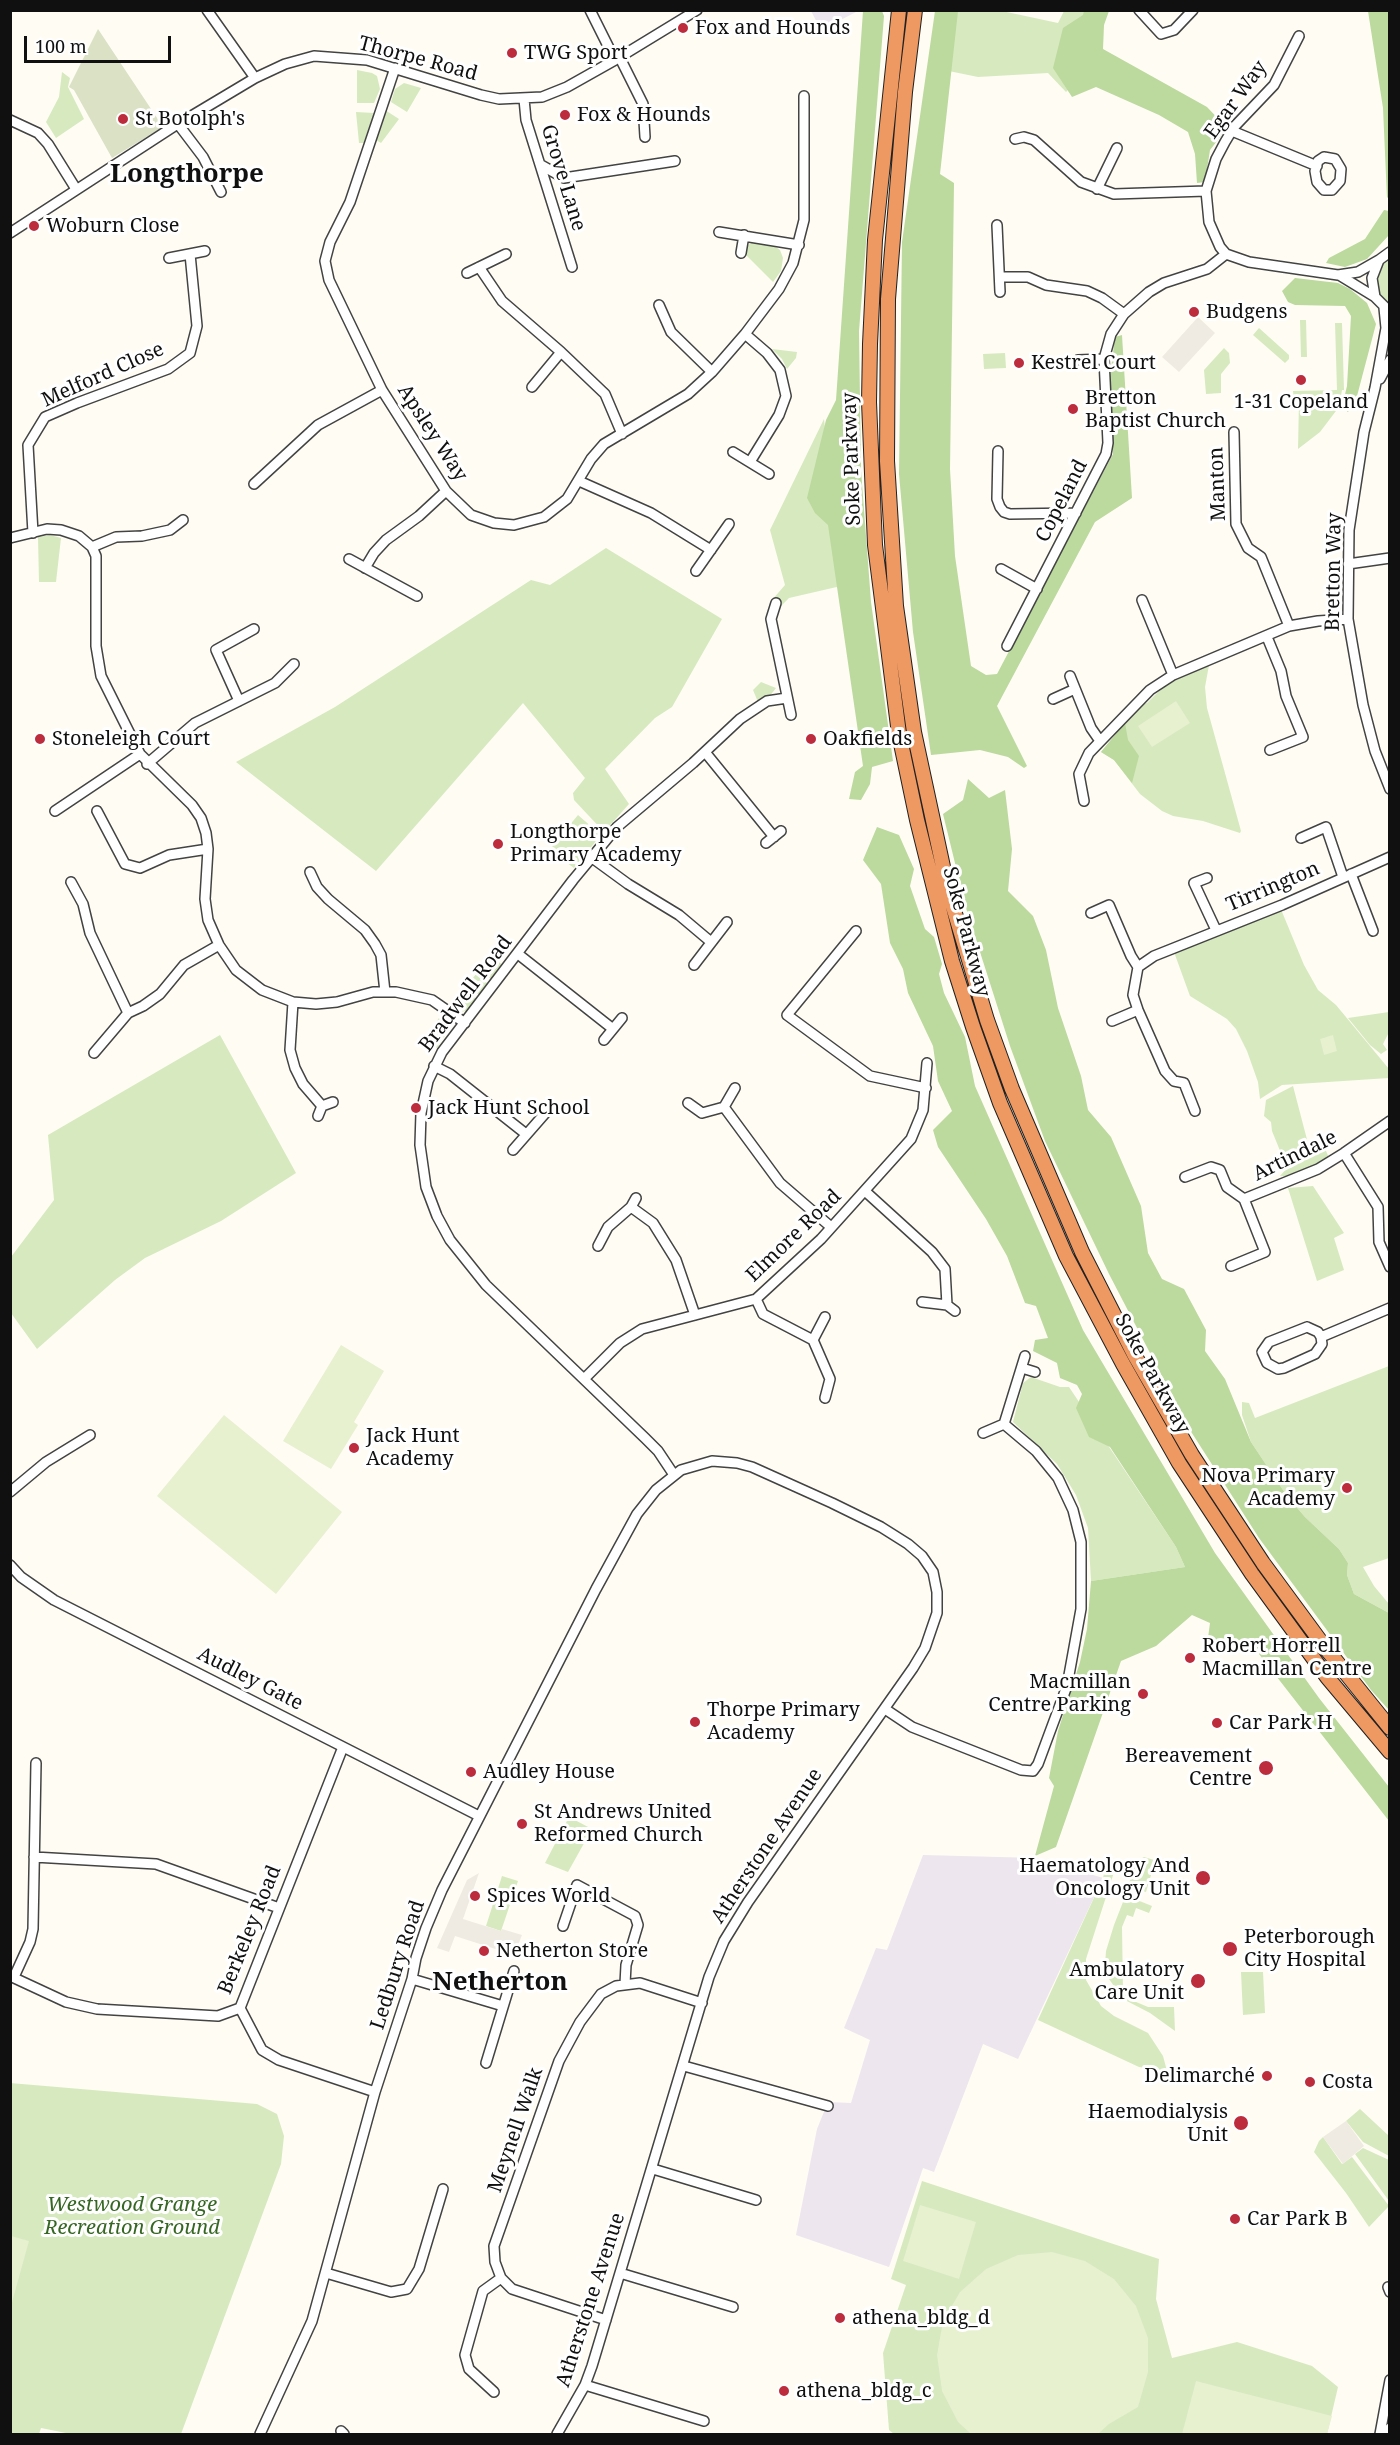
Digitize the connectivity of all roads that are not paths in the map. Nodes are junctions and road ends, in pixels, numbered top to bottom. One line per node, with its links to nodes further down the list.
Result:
1 (207, 10): 11 (street)
2 (590, 10): 9 (street)
3 (697, 10): 9 (street, Thorpe Road)
4 (898, 10): 179 (highway, Soke Parkway)
5 (916, 10): 177 (highway, Soke Parkway)
6 (1139, 10): 7 (street)
7 (1193, 10)
8 (1299, 36): 16 (street, Egar Way)
9 (617, 59): 13 (street, Thorpe Road); 17 (street)
10 (395, 68): 11 (street, Thorpe Road); 13 (street, Thorpe Road); 58 (street, Apsley Way)
11 (255, 78): 15 (street, Thorpe Road)
12 (804, 96): 31 (street, Apsley Way)
13 (524, 99): 21 (street, Grove Lane)
14 (10, 120): 23 (street)
15 (178, 124): 23 (street, Thorpe Road); 25 (street)
16 (1232, 131): 22 (street); 26 (street, Egar Way)
17 (645, 137)
18 (1015, 139): 24 (street)
19 (1117, 148): 24 (street)
20 (675, 161): 21 (street)
21 (541, 165): 41 (street, Grove Lane)
22 (1317, 166)
23 (76, 189): 29 (street, Thorpe Road)
24 (1097, 189): 26 (street)
25 (221, 192)
26 (1206, 192): 37 (street, Egar Way)
27 (997, 225): 44 (street)
28 (719, 232): 30 (street)
29 (10, 233)
30 (744, 235): 31 (street); 34 (street)
31 (799, 245): 50 (street, Apsley Way)
32 (205, 251): 35 (street)
33 (1389, 252): 39 (street)
34 (741, 253)
35 (190, 254): 38 (street); 71 (street, Melford Close)
36 (506, 254): 40 (street)
37 (1226, 254): 43 (street); 49 (street, Copeland)
38 (169, 258)
39 (1379, 260): 43 (street); 46 (street)
40 (480, 267): 42 (street); 51 (street)
41 (572, 267)
42 (467, 273)
43 (1338, 275): 46 (street)
44 (1000, 277): 45 (street); 49 (street)
45 (1000, 292)
46 (1375, 297): 48 (street)
47 (659, 305): 55 (street)
48 (1387, 310): 57 (street, Bretton Way)
49 (1124, 314): 52 (street, Copeland)
50 (745, 334): 55 (street, Apsley Way); 63 (street)
51 (561, 352): 56 (street); 60 (street)
52 (1104, 359): 53 (street); 68 (street, Copeland)
53 (1078, 360)
54 (1389, 360): 57 (street, Bretton Way)
55 (712, 372): 60 (street, Apsley Way)
56 (532, 387)
57 (1375, 388): 77 (street, Bretton Way)
58 (382, 390): 66 (street); 67 (street, Apsley Way)
59 (1234, 432): 86 (street, Manton)
60 (622, 434): 65 (street, Apsley Way)
61 (998, 451): 68 (street)
62 (733, 452): 63 (street)
63 (750, 462): 64 (street)
64 (768, 474)
65 (579, 481): 67 (street, Apsley Way); 74 (street)
66 (254, 484)
67 (446, 491): 78 (street)
68 (1076, 513): 81 (street, Copeland)
69 (183, 520): 73 (street)
70 (729, 524): 74 (street)
71 (33, 533): 72 (street); 73 (street)
72 (10, 538)
73 (92, 547): 101 (street)
74 (711, 550): 80 (street)
75 (1389, 558): 77 (street)
76 (349, 559): 78 (street)
77 (1348, 564): 85 (street, Bretton Way)
78 (365, 568): 82 (street)
79 (1001, 569): 81 (street)
80 (696, 571)
81 (1037, 589): 89 (street, Copeland)
82 (417, 596)
83 (1142, 600): 91 (street)
84 (776, 603): 94 (street)
85 (1348, 619): 86 (street); 103 (street, Bretton Way)
86 (1289, 626): 88 (street)
87 (254, 629): 96 (street)
88 (1267, 637): 91 (street); 99 (street)
89 (1007, 646)
90 (294, 664): 96 (street)
91 (1173, 675): 98 (street)
92 (1070, 676): 93 (street)
93 (1075, 689): 95 (street); 98 (street)
94 (787, 698): 97 (street); 100 (street, Bradwell Road)
95 (1053, 699)
96 (239, 700): 102 (street)
97 (791, 716)
98 (1100, 741): 104 (street)
99 (1270, 750)
100 (705, 752): 107 (street); 110 (street, Bradwell Road)
101 (140, 754): 102 (street); 105 (street)
102 (147, 764): 109 (street)
103 (1389, 789)
104 (1084, 801)
105 (55, 811)
106 (97, 811): 109 (street)
107 (774, 837)
108 (1301, 838): 113 (street, Tirrington)
109 (207, 849): 122 (street)
110 (591, 857): 121 (street); 123 (street, Bradwell Road)
111 (1389, 857): 113 (street, Tirrington)
112 (310, 872): 126 (street)
113 (1347, 876): 118 (street, Tirrington); 119 (street, Tirrington)
114 (1207, 878): 118 (street, Tirrington)
115 (71, 882): 129 (street)
116 (1090, 913): 125 (street)
117 (727, 922): 121 (street)
118 (1216, 930): 125 (street, Tirrington)
119 (1373, 930)
120 (856, 931): 139 (street)
121 (711, 942): 124 (street)
122 (219, 945): 127 (street); 129 (street)
123 (518, 954): 132 (street, Bradwell Road); 133 (street)
124 (694, 965)
125 (1138, 967): 128 (street)
126 (385, 992): 127 (street); 132 (street)
127 (293, 1002): 142 (street)
128 (1138, 1010): 131 (street); 145 (street)
129 (128, 1013): 135 (street)
130 (622, 1018): 133 (street)
131 (1112, 1021)
132 (465, 1023): 137 (street, Bradwell Road)
133 (613, 1029): 134 (street)
134 (604, 1040)
135 (94, 1053)
136 (927, 1063): 139 (street, Elmore Road)
137 (434, 1066): 148 (street); 168 (street, Bradwell Road)
138 (735, 1088): 143 (street)
139 (926, 1088): 152 (street, Elmore Road)
140 (333, 1102): 142 (street)
141 (688, 1103): 143 (street)
142 (322, 1106): 146 (street)
143 (724, 1107): 154 (street)
144 (548, 1110): 148 (street)
145 (1195, 1111)
146 (318, 1116)
147 (1389, 1121): 150 (street, Artindale)
148 (526, 1134): 149 (street)
149 (513, 1150)
150 (1344, 1153): 153 (street, Artindale); 157 (street)
151 (1185, 1177): 153 (street, Artindale)
152 (866, 1191): 154 (street, Elmore Road); 159 (street)
153 (1244, 1199): 156 (street, Artindale)
154 (831, 1227): 158 (street, Elmore Road)
155 (598, 1246): 161 (street)
156 (1231, 1266)
157 (1389, 1267)
158 (756, 1299): 161 (street, Elmore Road); 164 (street)
159 (922, 1302)
160 (1389, 1308): 163 (street)
161 (695, 1315): 168 (street, Elmore Road)
162 (825, 1317): 164 (street)
163 (1321, 1337): 163 (street)
164 (813, 1340): 169 (street)
165 (1025, 1356): 166 (street)
166 (1022, 1368): 167 (street); 170 (street)
167 (1035, 1372)
168 (584, 1378): 173 (street, Bradwell Road)
169 (825, 1398)
170 (1004, 1424): 171 (street); 176 (street)
171 (983, 1433)
172 (90, 1435): 174 (street)
173 (674, 1475): 176 (street, Atherstone Avenue); 181 (street, Ledbury Road)
174 (10, 1492)
175 (10, 1565): 178 (street, Audley Gate)
176 (885, 1709): 189 (street, Atherstone Avenue)
177 (1389, 1728)
178 (343, 1747): 181 (street, Audley Gate); 183 (street, Berkeley Road)
179 (1389, 1752)
180 (36, 1762): 182 (street)
181 (479, 1816): 187 (street, Ledbury Road)
182 (34, 1857): 183 (street); 186 (street)
183 (279, 1908): 191 (street, Berkeley Road)
184 (563, 1926): 188 (street)
185 (514, 1971): 190 (street)
186 (13, 1976): 191 (street, Berkeley Road)
187 (412, 1979): 190 (street); 194 (street, Ledbury Road)
188 (626, 1984): 189 (street); 201 (street, Meynell Walk)
189 (702, 2003): 193 (street, Atherstone Avenue)
190 (503, 2006): 192 (street)
191 (240, 2008): 194 (street)
192 (486, 2063)
193 (684, 2066): 195 (street); 196 (street, Atherstone Avenue)
194 (375, 2092): 199 (street, Ledbury Road)
195 (828, 2106)
196 (652, 2169): 198 (street); 200 (street, Atherstone Avenue)
197 (443, 2189): 199 (street)
198 (756, 2200)
199 (326, 2273): 209 (street, Ledbury Road)
200 (620, 2273): 202 (street); 203 (street, Atherstone Avenue)
201 (501, 2278): 203 (street); 206 (street)
202 (733, 2307)
203 (606, 2320): 205 (street, Atherstone Avenue)
204 (1389, 2380): 211 (street)
205 (585, 2385): 207 (street); 210 (street, Atherstone Avenue)
206 (494, 2392)
207 (704, 2421)
208 (1389, 2428): 212 (street)
209 (260, 2434)
210 (557, 2434)
211 (1380, 2434)
212 (1389, 2434)

